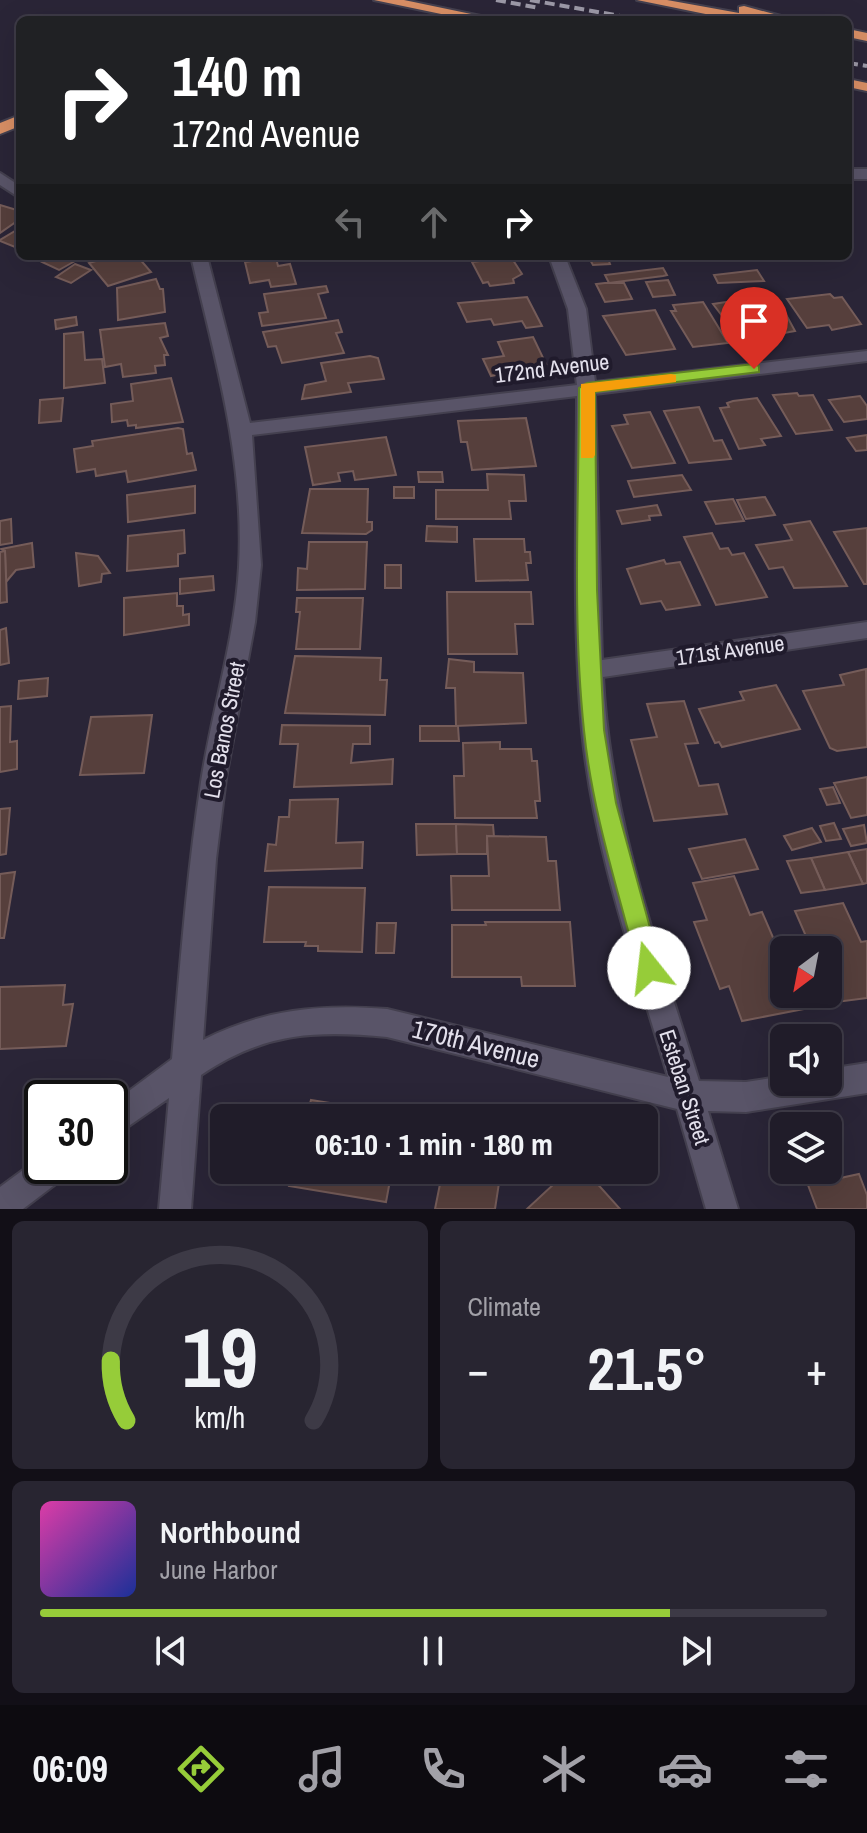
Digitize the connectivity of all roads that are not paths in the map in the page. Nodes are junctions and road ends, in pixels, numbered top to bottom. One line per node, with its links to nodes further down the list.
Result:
1 (381, 0): 4 (highway)
2 (644, 0): 5 (highway)
3 (698, 0): 6 (highway)
4 (471, 16)
5 (735, 16)
6 (771, 16)
7 (200, 260): 11 (street, Los Banos Street)
8 (559, 260): 10 (street, Esteban Street)
9 (867, 356): 10 (street, 172nd Avenue)
10 (587, 388): 11 (street, 172nd Avenue); 13 (street, Esteban Street)
11 (242, 430): 14 (street, Los Banos Street)
12 (867, 630): 13 (street, 171st Avenue)
13 (593, 670): 16 (street, Esteban Street)
14 (184, 1068): 16 (street, 170th Avenue); 17 (street, 170th Avenue); 20 (street, Los Banos Street)
15 (867, 1078): 16 (street, 170th Avenue)
16 (686, 1096): 21 (street, Esteban Street)
17 (128, 1110)
18 (30, 1184): 19 (street)
19 (0, 1207)
20 (175, 1209)
21 (722, 1209)

